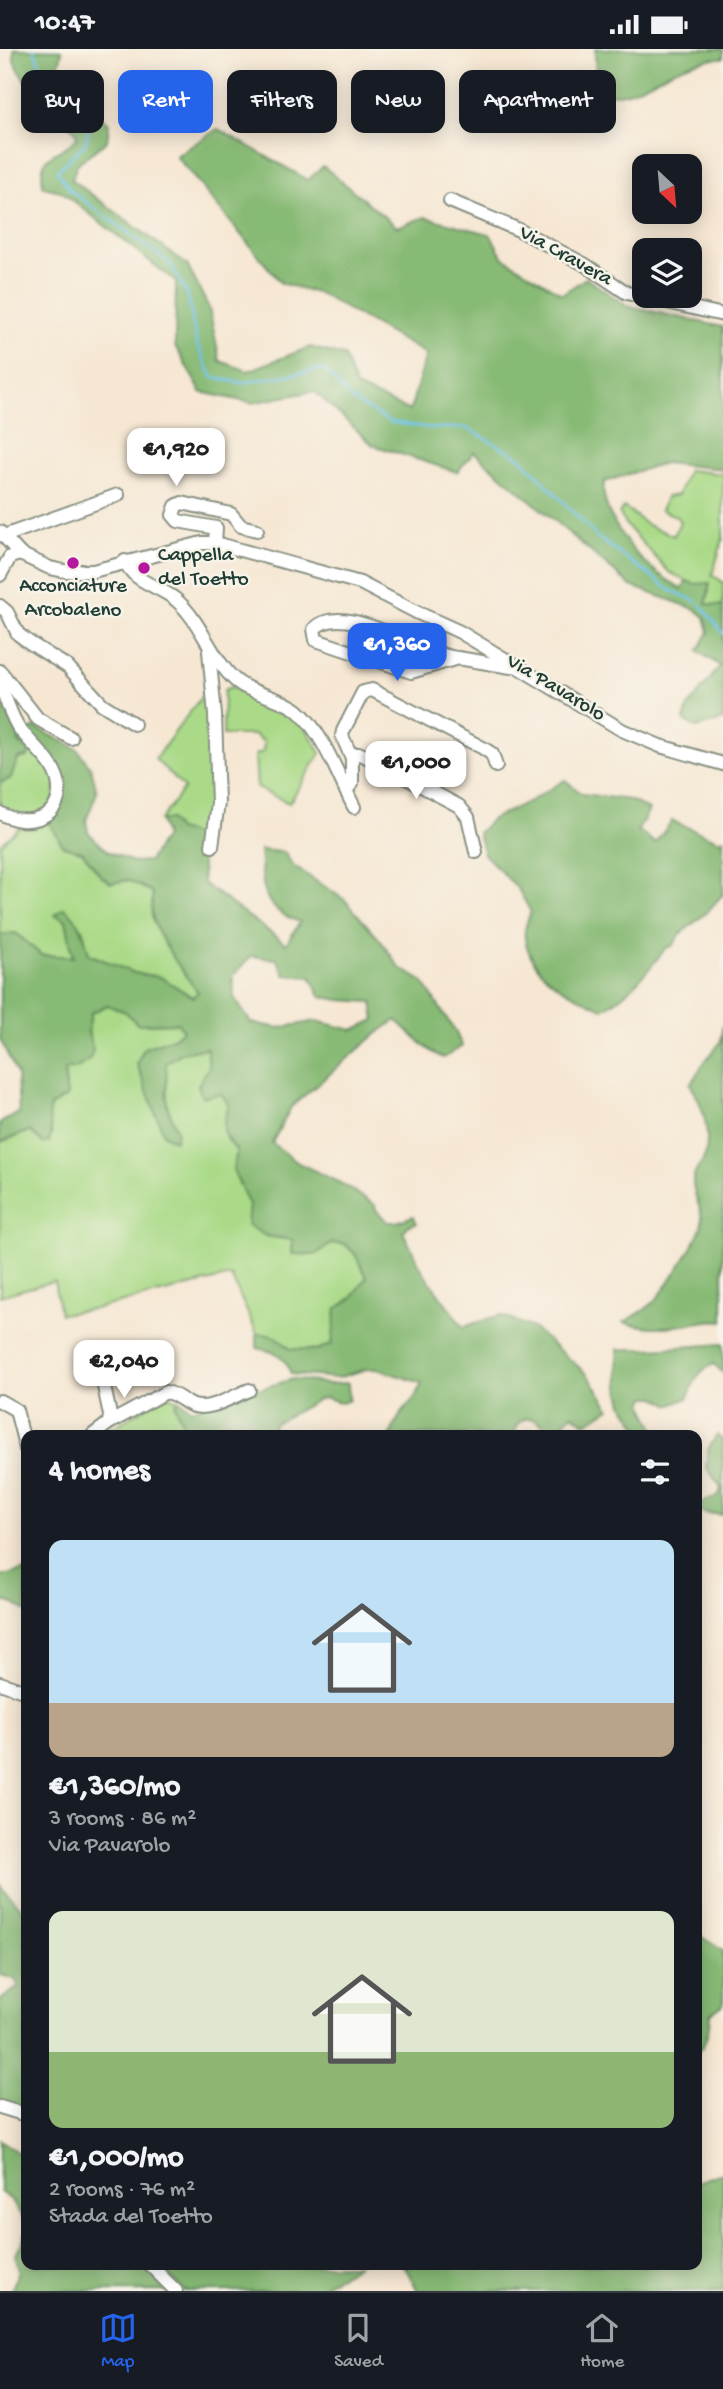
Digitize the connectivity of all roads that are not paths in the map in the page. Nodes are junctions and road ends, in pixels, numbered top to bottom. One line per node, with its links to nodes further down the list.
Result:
1 (450, 201): 2 (street, Via Cravera)
2 (723, 315)
3 (118, 495): 5 (street)
4 (257, 530): 6 (street)
5 (1, 537): 7 (street)
6 (215, 543): 8 (street, Via Pavarolo); 13 (street, Via Pavarolo)
7 (9, 557): 8 (street, Via Pavarolo); 9 (street)
8 (125, 561): 11 (street)
9 (0, 575)
10 (0, 606): 16 (street)
11 (209, 647): 21 (street); 24 (street)
12 (458, 659): 12 (street); 13 (street)
13 (519, 667): 19 (street, Via Pavarolo)
14 (0, 671): 17 (street)
15 (0, 684): 23 (street)
16 (134, 724)
17 (71, 738)
18 (352, 758): 20 (street); 21 (street); 25 (street)
19 (723, 764)
20 (496, 766)
21 (346, 791): 22 (street)
22 (354, 807)
23 (0, 813)
24 (212, 846)
25 (477, 852)
26 (102, 1377): 29 (street)
27 (249, 1390): 29 (street)
28 (0, 1401): 30 (street)
29 (108, 1423): 31 (street)
30 (21, 1430)
31 (99, 1430)
32 (0, 1683): 33 (street)
33 (21, 1690)
34 (0, 2107): 35 (street)
35 (21, 2113)
36 (155, 2270): 37 (street)
37 (176, 2291)

